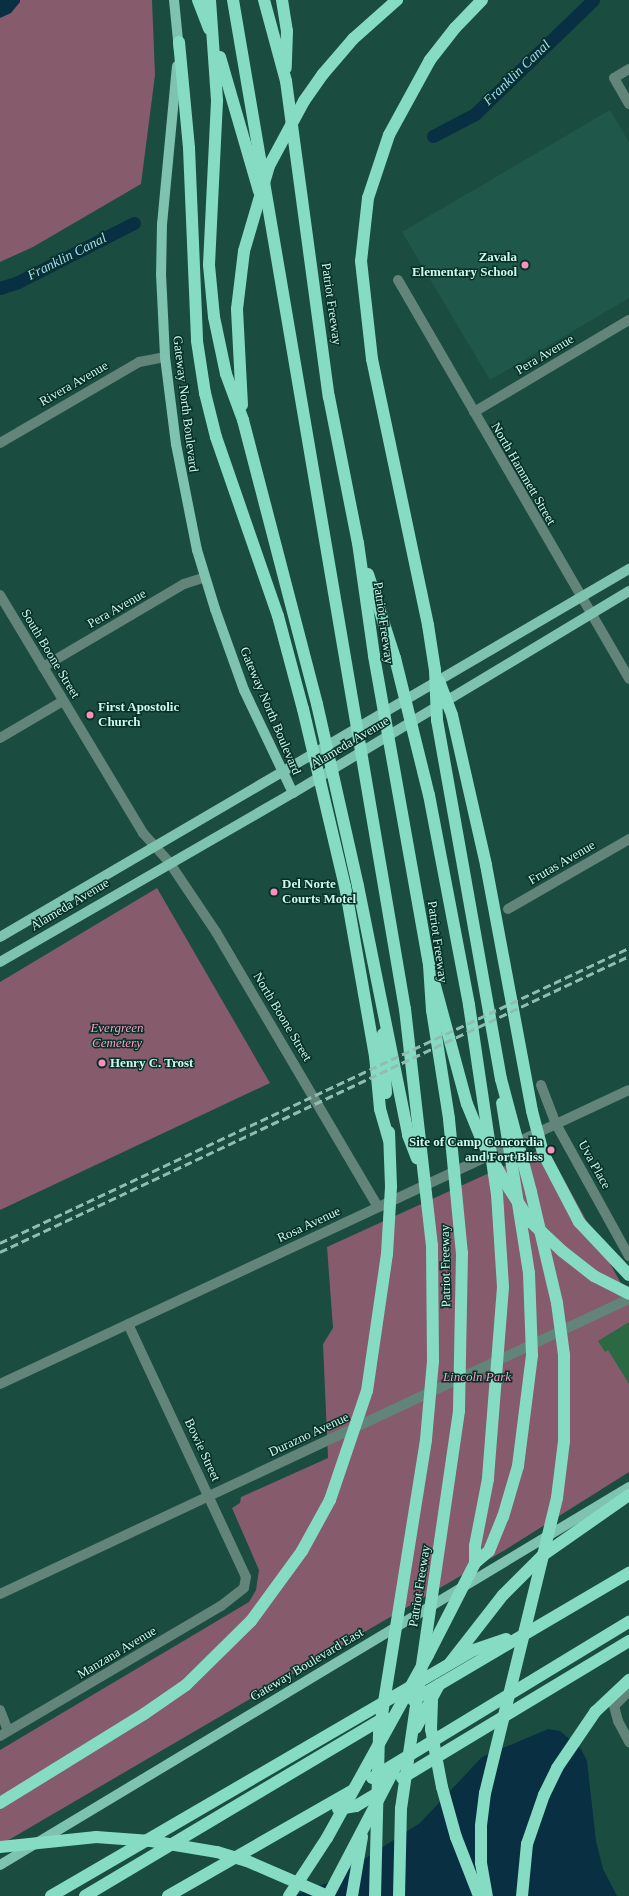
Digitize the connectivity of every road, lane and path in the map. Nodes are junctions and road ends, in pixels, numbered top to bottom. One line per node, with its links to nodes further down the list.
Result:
1 (174, 0): 9 (main road, Gateway North Boulevard)
2 (198, 0): 13 (highway)
3 (210, 0): 18 (highway)
4 (233, 0): 13 (highway, Patriot Freeway)
5 (264, 0): 11 (highway, Patriot Freeway)
6 (282, 0): 11 (highway)
7 (397, 0): 18 (highway)
8 (482, 0): 28 (highway)
9 (179, 42): 16 (main road, Gateway North Boulevard); 46 (highway)
10 (629, 69): 12 (street)
11 (286, 81): 20 (highway, Patriot Freeway)
12 (629, 104)
13 (271, 236): 47 (highway, Patriot Freeway)
14 (398, 280): 17 (street, North Hammett Street)
15 (629, 320): 17 (street, Pera Avenue)
16 (165, 357): 19 (street, Rivera Avenue); 22 (main road, Gateway North Boulevard)
17 (474, 412): 25 (street, North Hammett Street)
18 (243, 420): 41 (highway)
19 (0, 443)
20 (358, 543): 40 (highway, Patriot Freeway); 58 (highway)
21 (629, 569): 25 (main road, Alameda Avenue)
22 (205, 577): 27 (street, Pera Avenue); 32 (main road, Gateway North Boulevard)
23 (629, 591): 26 (main road, Alameda Avenue)
24 (0, 595): 27 (street, South Boone Street)
25 (581, 598): 26 (street, North Hammett Street); 32 (main road, Alameda Avenue)
26 (590, 614): 29 (street, North Hammett Street); 33 (main road, Alameda Avenue)
27 (43, 667): 30 (street, South Boone Street)
28 (435, 670): 42 (highway); 50 (highway)
29 (629, 679)
30 (63, 701): 31 (street); 35 (street, South Boone Street)
31 (0, 738)
32 (282, 775): 33 (main road, Gateway North Boulevard); 35 (main road, Alameda Avenue)
33 (292, 792): 36 (main road, Alameda Avenue)
34 (629, 839): 37 (street, Frutas Avenue)
35 (154, 847): 36 (street, North Boone Street); 38 (main road, Alameda Avenue)
36 (169, 862): 39 (main road, Alameda Avenue); 48 (street, North Boone Street)
37 (508, 909)
38 (0, 937)
39 (0, 962)
40 (429, 965): 51 (highway); 59 (highway, Patriot Freeway)
41 (382, 1007): 46 (highway); 47 (highway)
42 (501, 1079): 58 (highway); 86 (highway)
43 (541, 1085): 45 (street, Uva Place)
44 (629, 1090): 45 (street, Rosa Avenue)
45 (556, 1124): 48 (street, Rosa Avenue); 49 (street, Uva Place)
46 (389, 1140): 72 (highway)
47 (423, 1176): 69 (highway, Patriot Freeway)
48 (378, 1207): 53 (street, Rosa Avenue)
49 (629, 1256)
50 (629, 1275)
51 (629, 1294)
52 (629, 1299): 56 (street, Durazno Avenue)
53 (128, 1324): 54 (street, Rosa Avenue); 56 (street, Bowie Street)
54 (0, 1384)
55 (629, 1487): 75 (main road, Gateway Boulevard East)
56 (209, 1496): 61 (street, Bowie Street); 62 (street, Durazno Avenue)
57 (629, 1496): 81 (highway)
58 (475, 1563): 80 (highway)
59 (437, 1565): 84 (highway, Patriot Freeway); 85 (highway)
60 (629, 1573): 64 (highway)
61 (244, 1588): 70 (street, Manzana Avenue)
62 (0, 1594)
63 (629, 1622): 73 (highway)
64 (538, 1626): 77 (highway); 78 (highway)
65 (629, 1641): 73 (highway)
66 (629, 1680): 87 (highway)
67 (629, 1691): 71 (street)
68 (0, 1710): 70 (street)
69 (379, 1733): 82 (highway); 83 (highway, Patriot Freeway)
70 (4, 1734)
71 (629, 1742)
72 (0, 1803)
73 (312, 1815): 76 (highway)
74 (0, 1847): 81 (highway)
75 (0, 1865)
76 (176, 1893): 79 (highway)
77 (52, 1896)
78 (85, 1896)
79 (168, 1896)
80 (289, 1896)
81 (328, 1896)
82 (352, 1896)
83 (375, 1896)
84 (399, 1896)
85 (479, 1896)
86 (487, 1896)
87 (522, 1896)

